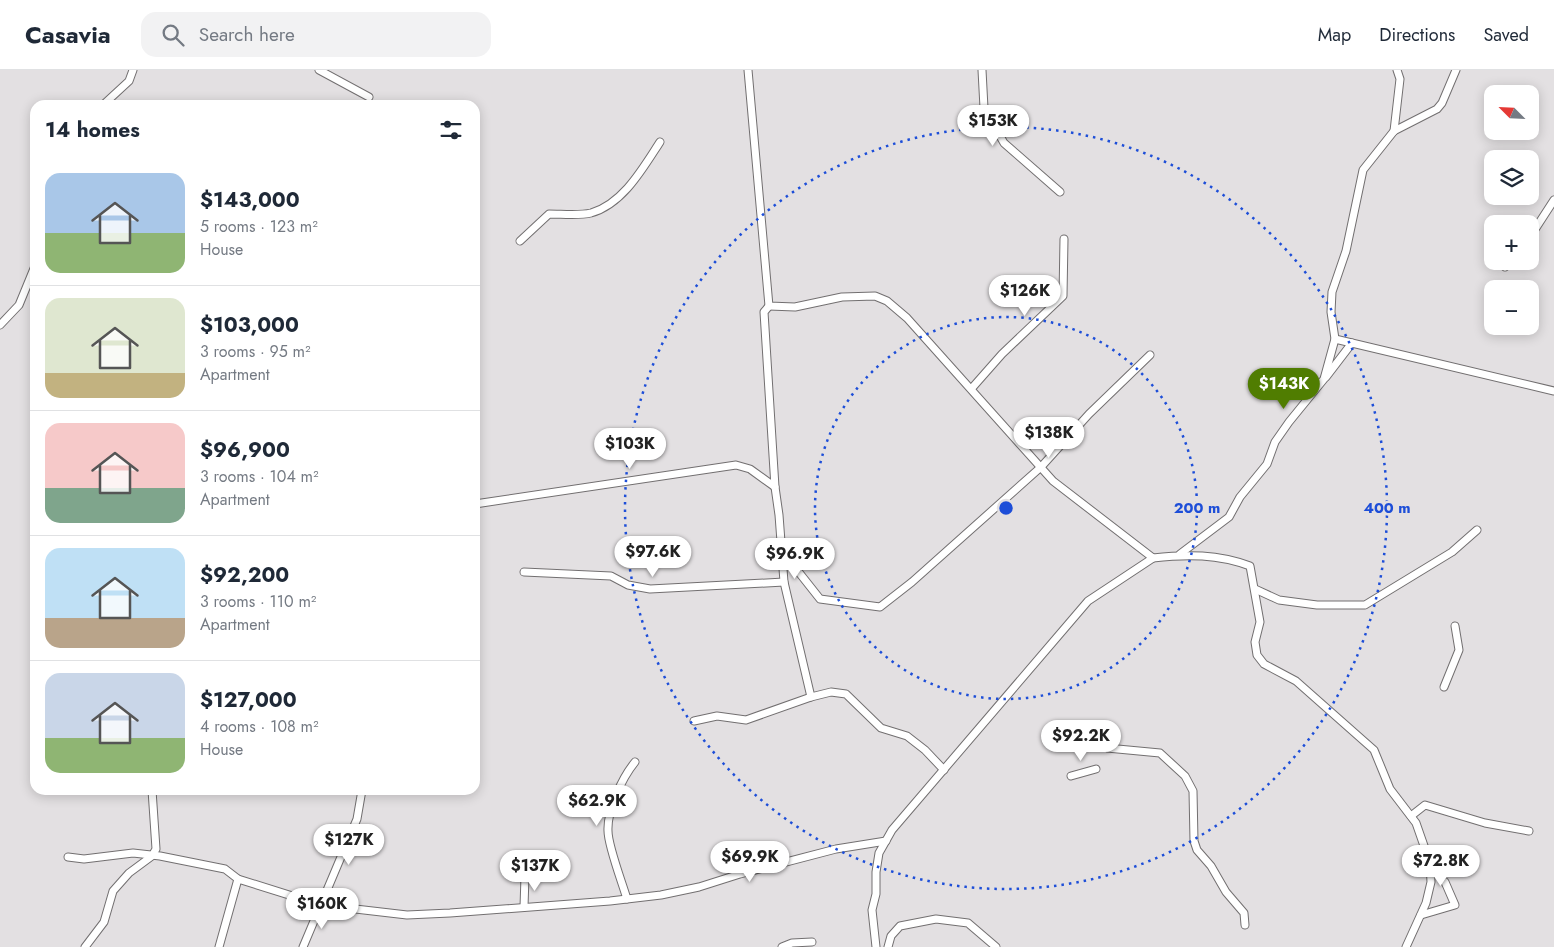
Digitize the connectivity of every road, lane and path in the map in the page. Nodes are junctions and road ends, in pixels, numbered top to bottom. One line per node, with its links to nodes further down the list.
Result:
1 (133, 70): 8 (street)
2 (319, 70): 7 (street)
3 (748, 70): 17 (street)
4 (982, 70): 11 (street)
5 (1397, 70): 9 (street)
6 (1456, 70): 9 (street)
7 (369, 97)
8 (108, 100)
9 (1394, 131): 19 (street)
10 (660, 142): 15 (street)
11 (1060, 192)
12 (1554, 200): 13 (street)
13 (1539, 224)
14 (1064, 239): 23 (street)
15 (520, 241)
16 (30, 278): 18 (street)
17 (768, 306): 23 (street); 26 (street)
18 (0, 325)
19 (1335, 339): 20 (street); 22 (street)
20 (1352, 343): 22 (street); 24 (street)
21 (1150, 356): 25 (street)
22 (1324, 379): 30 (street)
23 (972, 388): 25 (street)
24 (1554, 391)
25 (1041, 467): 29 (street); 31 (street)
26 (775, 487): 27 (street); 29 (street)
27 (480, 503)
28 (1477, 530): 34 (street)
29 (782, 550): 33 (street)
30 (1180, 554): 31 (street); 34 (street)
31 (1153, 558): 42 (street)
32 (524, 572): 33 (street)
33 (784, 582): 37 (street)
34 (1255, 589): 46 (street)
35 (1455, 626): 36 (street)
36 (1444, 687)
37 (811, 697): 38 (street); 42 (street)
38 (694, 722)
39 (1107, 748): 58 (street)
40 (635, 762): 54 (street)
41 (1096, 769): 43 (street)
42 (944, 770): 48 (street)
43 (1071, 776)
44 (152, 795): 50 (street)
45 (361, 795): 55 (street)
46 (1411, 816): 47 (street); 57 (street)
47 (1529, 831)
48 (886, 841): 54 (street); 64 (street)
49 (68, 856): 50 (street)
50 (152, 856): 52 (street); 60 (street)
51 (525, 876): 56 (street)
52 (238, 879): 55 (street); 61 (street)
53 (1445, 882): 57 (street)
54 (627, 899): 56 (street)
55 (321, 905): 56 (street); 62 (street)
56 (524, 908)
57 (1421, 915): 67 (street)
58 (1245, 925)
59 (812, 942): 63 (street)
60 (84, 947)
61 (218, 947)
62 (302, 947)
63 (782, 947)
64 (876, 947)
65 (888, 947): 66 (street)
66 (996, 947)
67 (1406, 947)

